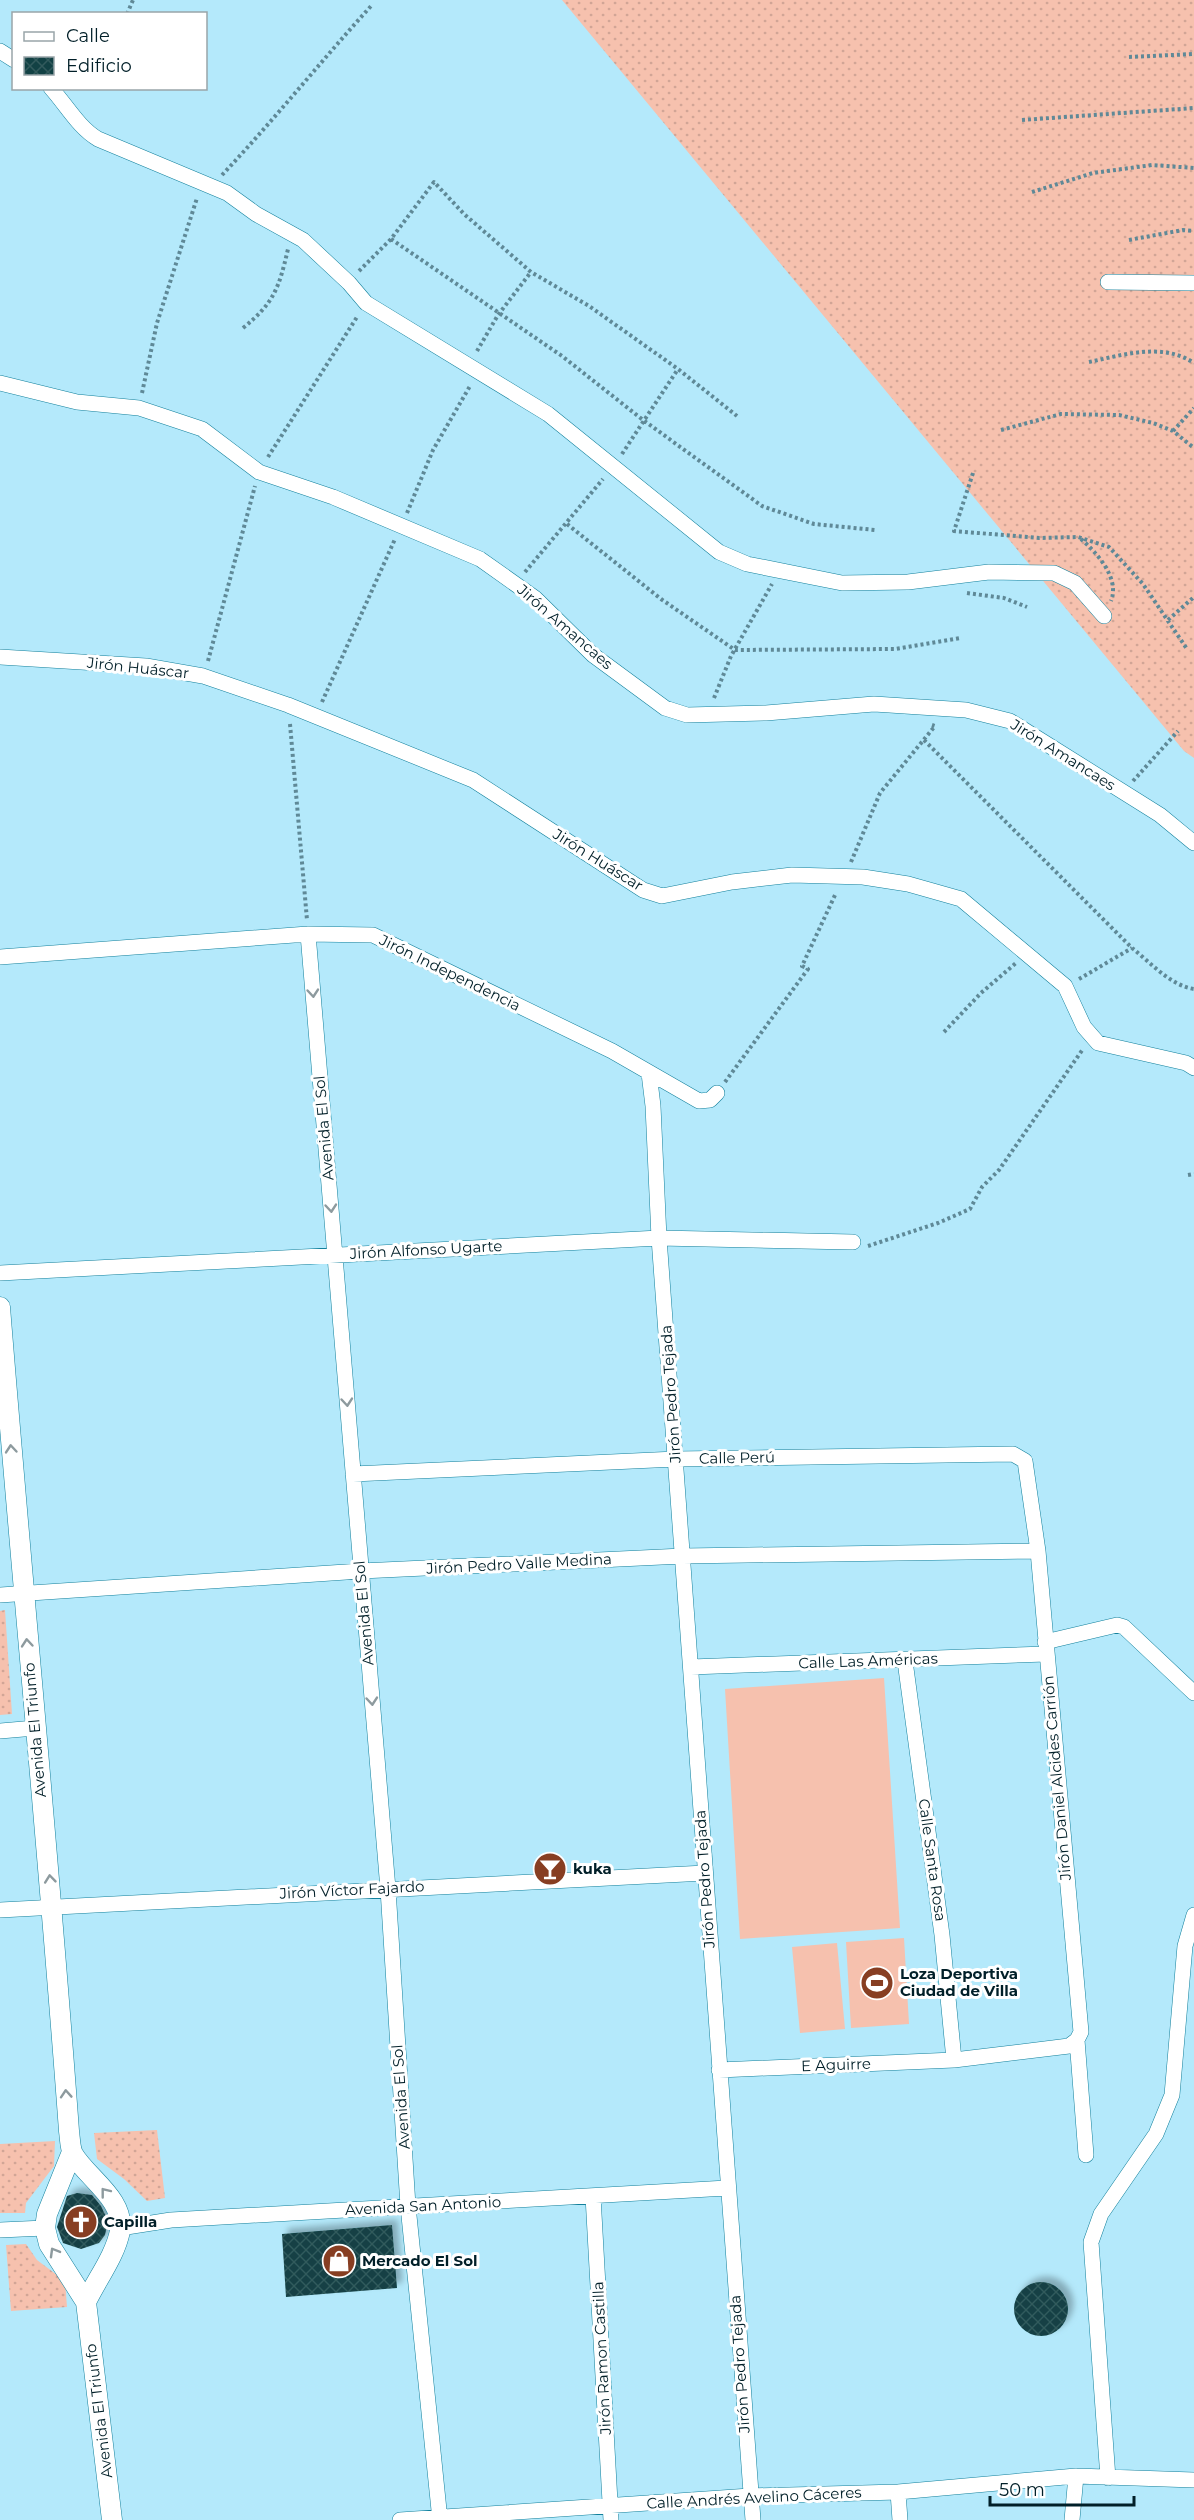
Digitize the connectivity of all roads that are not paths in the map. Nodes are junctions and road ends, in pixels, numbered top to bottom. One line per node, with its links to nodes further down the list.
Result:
1 (53, 90): 5 (street)
2 (1108, 282): 3 (street)
3 (1194, 283)
4 (0, 383): 7 (street, Jirón Amancaes)
5 (1104, 616)
6 (0, 657): 10 (street, Jirón Huáscar)
7 (1194, 843)
8 (308, 934): 9 (street, Jirón Independencia); 11 (street, Jirón Independencia); 15 (street, Avenida El Sol, one-way to 15)
9 (0, 957)
10 (1194, 1068)
11 (649, 1073): 12 (street, Jirón Independencia); 13 (street)
12 (717, 1093)
13 (659, 1238): 14 (street, Jirón Alfonso Ugarte); 15 (street, Jirón Alfonso Ugarte); 19 (street, Jirón Pedro Tejada)
14 (853, 1242)
15 (334, 1255): 16 (street, Jirón Alfonso Ugarte); 20 (street, Avenida El Sol, one-way to 20)
16 (0, 1273)
17 (0, 1307): 24 (street, Avenida El Triunfo, one-way to 17)
18 (1013, 1454): 19 (street, Calle Perú); 21 (street, Jirón Daniel Alcides Carrión)
19 (676, 1459): 20 (street, Calle Perú); 22 (street, Jirón Pedro Tejada)
20 (353, 1474): 23 (street, Avenida El Sol)
21 (1038, 1551): 22 (street, Jirón Pedro Valle Medina); 26 (street, Jirón Daniel Alcides Carrión)
22 (683, 1556): 23 (street, Jirón Pedro Valle Medina); 28 (street, Jirón Pedro Tejada)
23 (361, 1571): 24 (street, Jirón Pedro Valle Medina); 33 (street, Avenida El Sol, one-way to 33)
24 (23, 1593): 25 (street, Jirón Pedro Valle Medina); 30 (street, Avenida El Triunfo, one-way to 24)
25 (0, 1595)
26 (1045, 1648): 27 (street, Calle Las Américas); 29 (street, Calle Las Américas); 37 (street, Jirón Daniel Alcides Carrión)
27 (905, 1661): 28 (street, Calle Las Américas); 38 (street, Calle Santa Rosa)
28 (691, 1667): 32 (street, Jirón Pedro Tejada)
29 (1194, 1693)
30 (35, 1728): 31 (street); 34 (street, Avenida El Triunfo, one-way to 30)
31 (0, 1731)
32 (705, 1873): 33 (street, Jirón Víctor Fajardo); 39 (street, Jirón Pedro Tejada)
33 (388, 1889): 34 (street, Jirón Víctor Fajardo); 44 (street, Avenida El Sol)
34 (52, 1905): 35 (street, Jirón Víctor Fajardo); 40 (street, Avenida El Triunfo, one-way to 34)
35 (0, 1910)
36 (1194, 1915): 50 (street)
37 (1077, 2040): 38 (street, E Aguirre); 41 (street, Jirón Daniel Alcides Carrión)
38 (954, 2061): 39 (street, E Aguirre)
39 (718, 2070): 42 (street, Jirón Pedro Tejada)
40 (72, 2152): 45 (street, Avenida El Triunfo); 46 (street, one-way to 40)
41 (1086, 2155)
42 (727, 2188): 43 (street, Avenida San Antonio); 53 (street, Jirón Pedro Tejada)
43 (593, 2196): 44 (street, Avenida San Antonio); 54 (street, Jirón Ramon Castilla)
44 (408, 2206): 46 (street, Avenida San Antonio); 55 (street, Avenida El Sol)
45 (45, 2228): 47 (street); 48 (street, Avenida El Triunfo, one-way to 45)
46 (120, 2228): 48 (street)
47 (0, 2230)
48 (86, 2302): 56 (street, Avenida El Triunfo)
49 (1076, 2476): 50 (street, Calle Andrés Avelino Cáceres); 52 (street, Calle Andrés Avelino Cáceres); 60 (street)
50 (1108, 2478): 51 (street, Calle Andrés Avelino Cáceres)
51 (1194, 2480)
52 (898, 2492): 53 (street, Calle Andrés Avelino Cáceres); 59 (street)
53 (750, 2496): 54 (street, Calle Andrés Avelino Cáceres); 58 (street, Jirón Pedro Tejada)
54 (610, 2513): 55 (street, Calle Andrés Avelino Cáceres)
55 (440, 2518): 57 (street, Calle Andrés Avelino Cáceres)
56 (112, 2520)
57 (400, 2520)
58 (753, 2520)
59 (900, 2520)
60 (1072, 2520)

